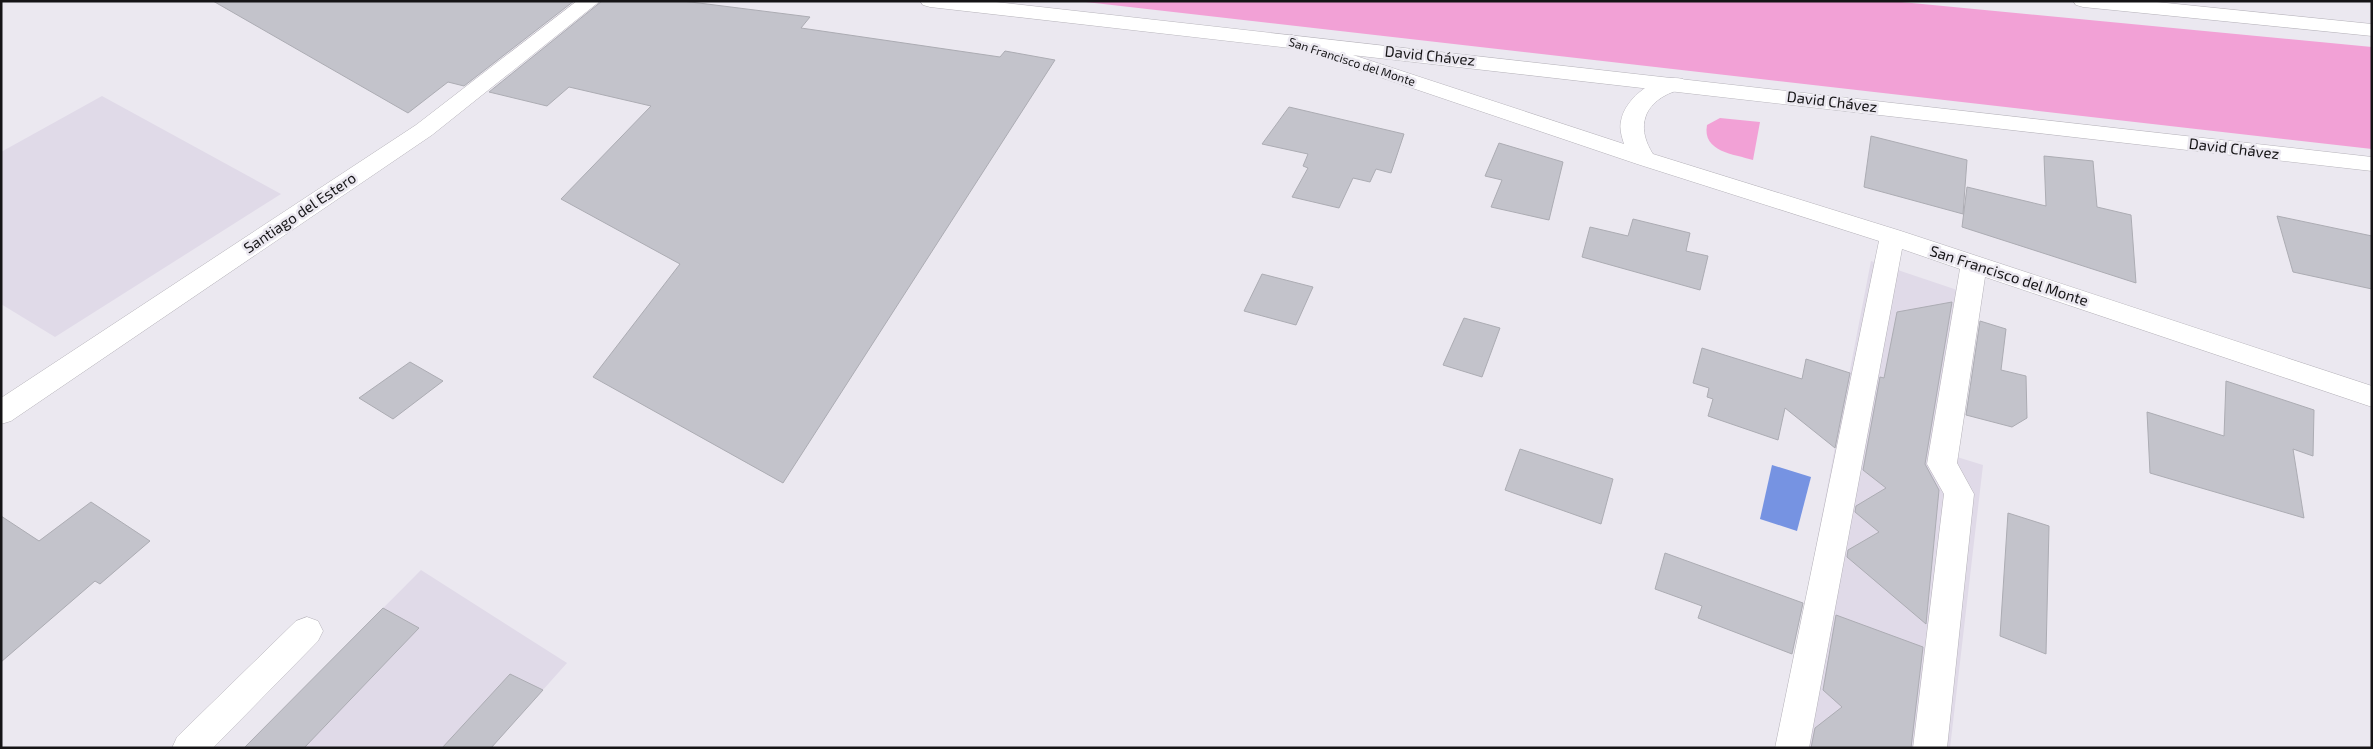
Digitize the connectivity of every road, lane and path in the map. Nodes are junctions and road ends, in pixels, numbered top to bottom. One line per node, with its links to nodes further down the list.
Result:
1 (590, 1): 12 (main road, Santiago del Estero)
2 (930, 1): 5 (main road, San Francisco del Monte)
3 (2083, 1): 4 (main road)
4 (2372, 30)
5 (1292, 41): 6 (main road, David Chávez); 7 (main road, San Francisco del Monte)
6 (1675, 84): 7 (main road); 8 (main road, David Chávez)
7 (1645, 159): 9 (main road, San Francisco del Monte)
8 (2372, 164)
9 (1892, 237): 10 (main road, San Francisco del Monte); 15 (main road)
10 (1974, 264): 11 (main road, San Francisco del Monte); 16 (main road)
11 (2372, 397)
12 (1, 413)
13 (307, 631): 14 (main road)
14 (189, 748)
15 (1792, 748)
16 (1930, 748)

